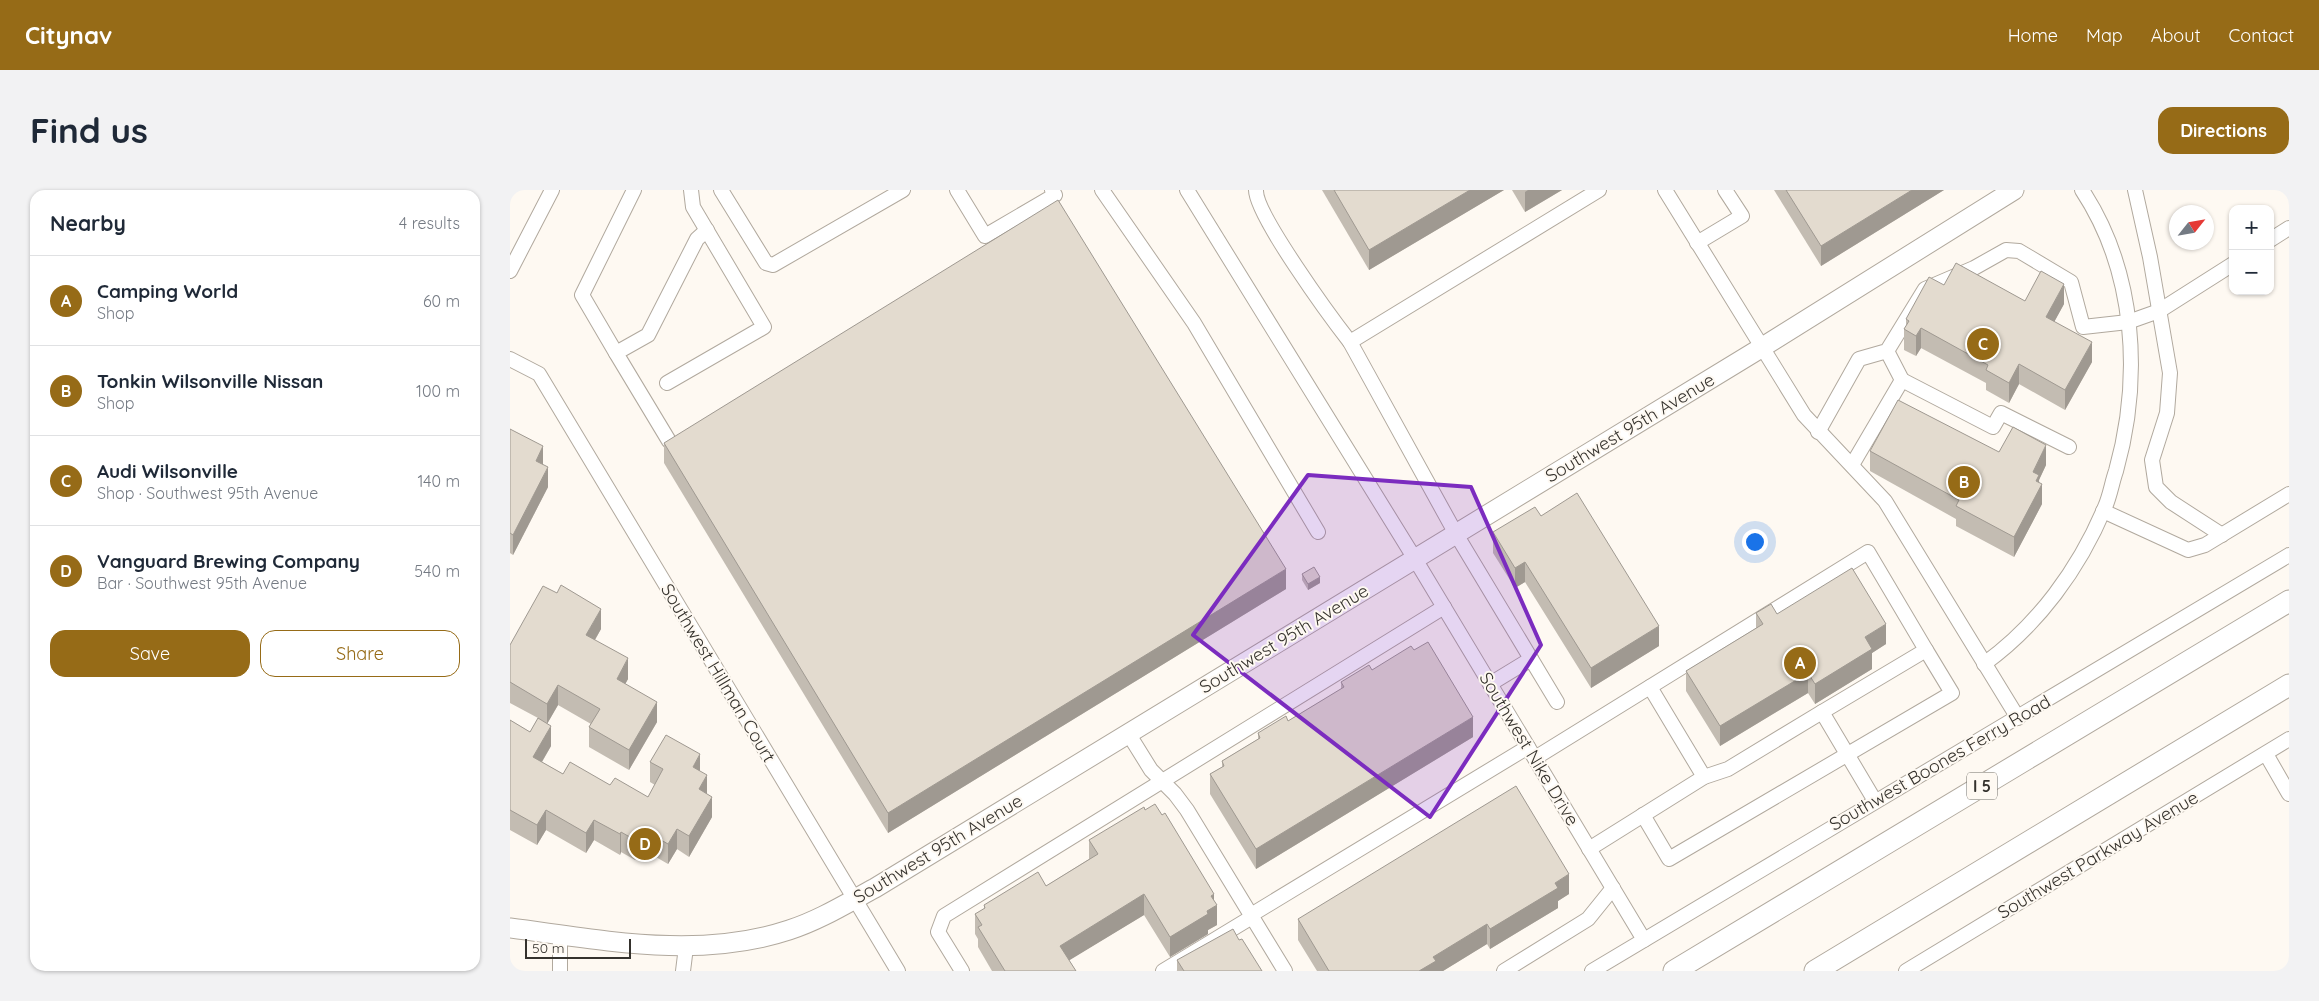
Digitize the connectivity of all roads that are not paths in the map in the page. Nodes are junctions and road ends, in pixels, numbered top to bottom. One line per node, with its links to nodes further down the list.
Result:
1 (552, 190): 22 (street)
2 (634, 190): 28 (street)
3 (691, 190): 18 (street)
4 (721, 190): 5 (street)
5 (903, 190)
6 (957, 190): 7 (street)
7 (1052, 190)
8 (1102, 190): 38 (street)
9 (1187, 190): 42 (street, Southwest Nike Drive)
10 (1256, 190): 25 (street)
11 (1599, 190): 25 (street)
12 (1665, 190): 20 (street)
13 (1725, 190): 20 (street)
14 (2014, 190): 26 (main road, Southwest 95th Avenue)
15 (2082, 190): 24 (street)
16 (2135, 190): 23 (street)
17 (2289, 228): 19 (street)
18 (707, 230): 28 (street); 31 (street)
19 (2274, 237)
20 (1697, 243): 26 (street)
21 (2229, 266): 23 (street)
22 (510, 271)
23 (2159, 310): 24 (street); 40 (street)
24 (2128, 322): 27 (street); 37 (street)
25 (1350, 342): 39 (street)
26 (1761, 348): 32 (street); 39 (main road, Southwest 95th Avenue)
27 (1887, 351): 30 (street); 32 (street)
28 (616, 353): 33 (street)
29 (510, 359): 66 (street, Southwest Hillman Court)
30 (1902, 380): 34 (street); 35 (street)
31 (667, 383)
32 (1818, 432): 35 (street)
33 (669, 441)
34 (2069, 447)
35 (1852, 465): 47 (street)
36 (2289, 494): 40 (street)
37 (2103, 511): 40 (street); 47 (street)
38 (1318, 532)
39 (1456, 534): 42 (main road, Southwest 95th Avenue); 46 (street)
40 (2222, 535)
41 (2289, 555): 53 (street, Southwest Boones Ferry Road)
42 (1415, 559): 44 (street, Southwest Nike Drive); 54 (main road, Southwest 95th Avenue)
43 (2289, 601): 80 (highway, I 5)
44 (1444, 608): 48 (street, Southwest Nike Drive); 60 (street)
45 (1926, 650): 50 (street); 52 (street); 57 (street)
46 (1531, 659): 48 (street); 51 (street)
47 (1984, 664): 53 (street)
48 (1490, 684): 56 (street, Southwest Nike Drive)
49 (2289, 685): 81 (highway)
50 (1650, 687): 56 (street); 59 (street)
51 (1557, 702)
52 (1822, 712): 57 (street); 59 (street)
53 (2018, 718): 62 (street, Southwest Boones Ferry Road)
54 (1128, 733): 60 (street); 66 (main road, Southwest 95th Avenue)
55 (2289, 739): 58 (street, Southwest Parkway Avenue)
56 (1532, 753): 64 (street, Southwest Nike Drive); 67 (street)
57 (1848, 754): 62 (street); 63 (street)
58 (2266, 754): 61 (street); 82 (street, Southwest Parkway Avenue)
59 (1704, 777): 63 (street)
60 (1162, 780): 67 (street); 75 (street)
61 (2289, 794)
62 (1875, 801): 70 (street, Southwest Boones Ferry Road)
63 (1643, 815): 64 (street)
64 (1589, 849): 65 (street, Southwest Nike Drive)
65 (1613, 888): 70 (street, Southwest Nike Drive); 78 (street)
66 (854, 899): 71 (main road, Southwest 95th Avenue); 74 (street, Southwest Hillman Court)
67 (1252, 916): 76 (street); 77 (street)
68 (510, 928): 69 (main road, Southwest 95th Avenue)
69 (560, 935): 71 (main road, Southwest 95th Avenue); 72 (street)
70 (1644, 940): 79 (street, Southwest Boones Ferry Road)
71 (686, 947): 73 (street)
72 (560, 971)
73 (683, 971)
74 (898, 971)
75 (962, 971)
76 (1163, 971)
77 (1285, 971)
78 (1504, 971)
79 (1592, 971)
80 (1674, 971)
81 (1815, 971)
82 (1906, 971)

